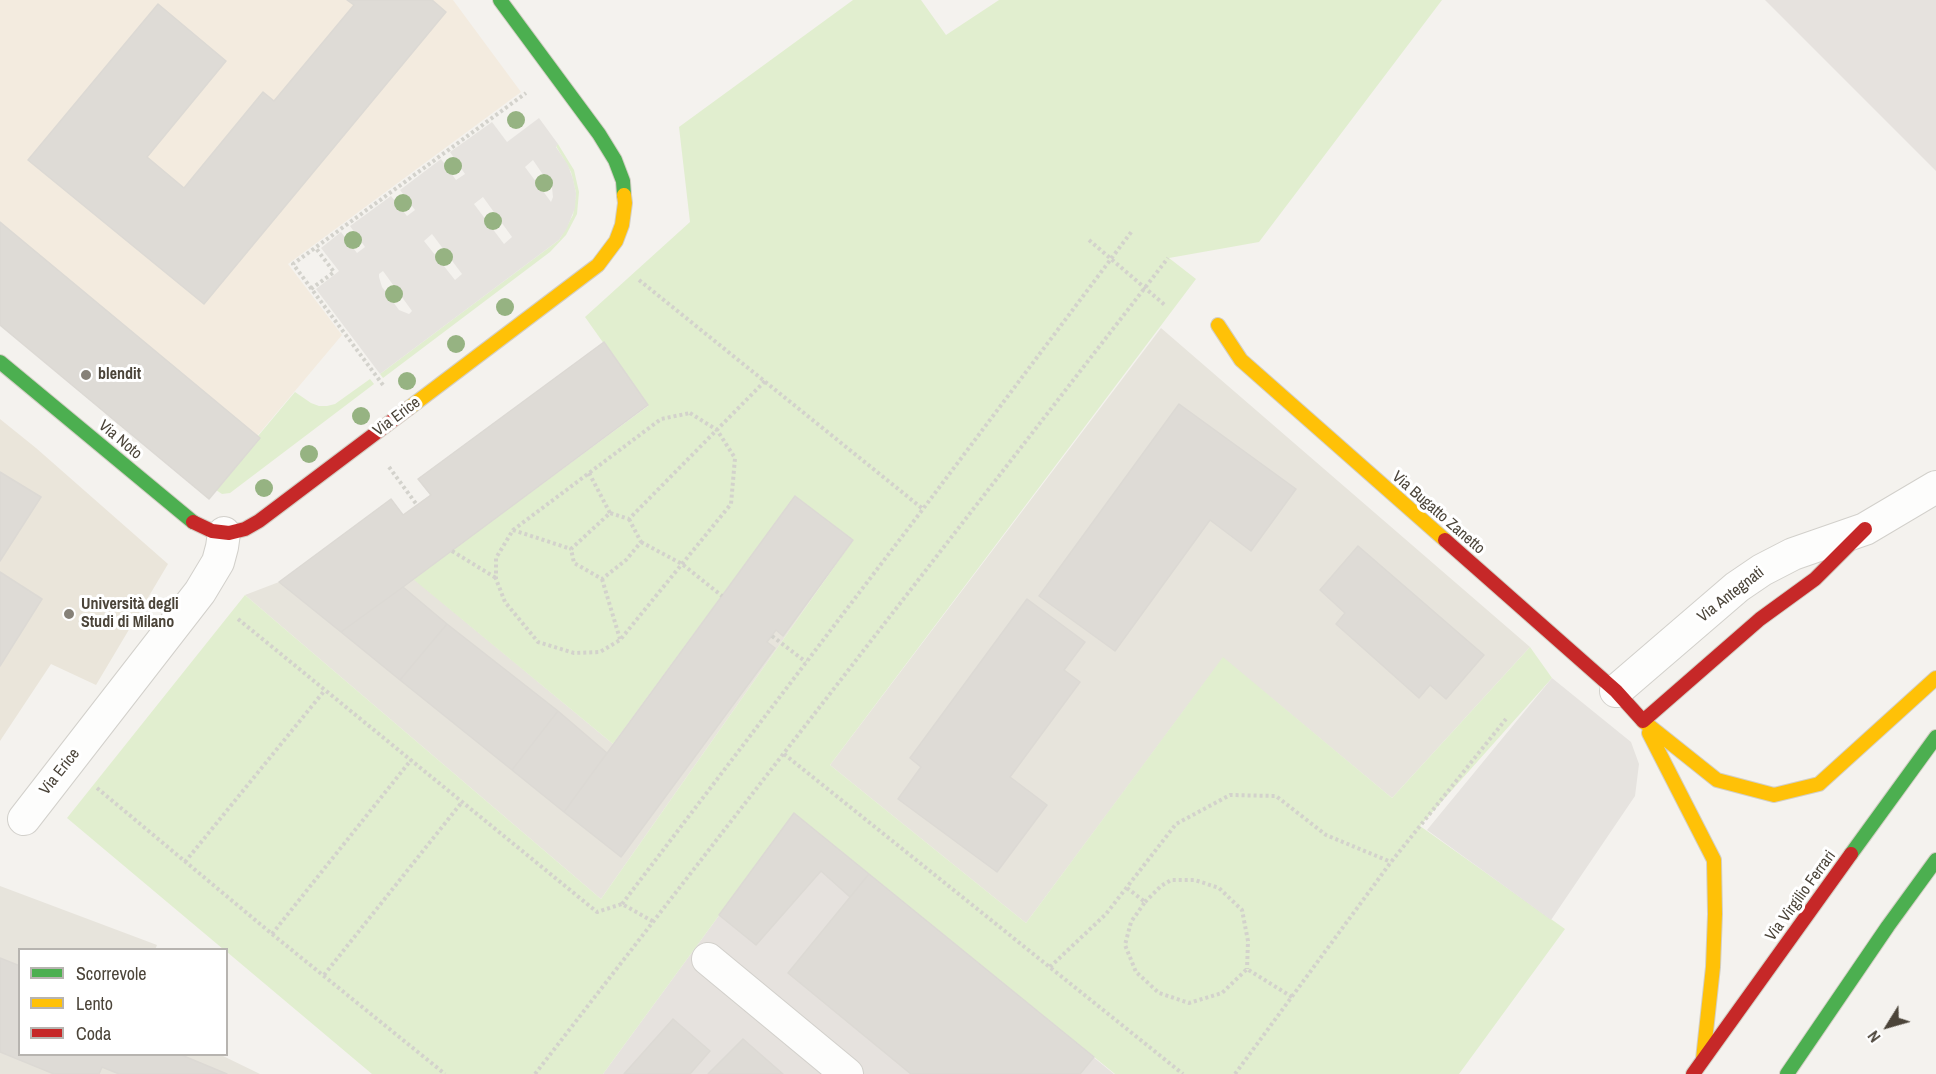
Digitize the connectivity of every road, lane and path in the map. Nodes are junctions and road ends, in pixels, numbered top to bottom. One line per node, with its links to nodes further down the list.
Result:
1 (500, 0): 26 (street, Via Erice)
2 (526, 93): 5 (path)
3 (1131, 231): 7 (path)
4 (1089, 240): 7 (path)
5 (315, 247): 10 (path); 10 (path)
6 (1168, 258): 9 (path)
7 (1111, 259): 9 (path); 21 (path)
8 (639, 280): 14 (path)
9 (1146, 288): 11 (path); 44 (path)
10 (311, 289): 15 (path)
11 (1166, 306)
12 (1218, 325): 40 (street, Via Bugatto Zanetto)
13 (0, 362): 26 (street, Via Noto)
14 (765, 381): 16 (path); 21 (path)
15 (383, 385)
16 (717, 430): 18 (path); 23 (path); 30 (path)
17 (389, 467): 20 (path)
18 (589, 473): 22 (path); 25 (path)
19 (1936, 487): 24 (street, Via Antegnati)
20 (417, 505)
21 (923, 509): 37 (path)
22 (610, 513): 23 (path); 28 (path)
23 (629, 519): 27 (path)
24 (1865, 529): 40 (street, Via Antegnati); 42 (street, Via Antegnati)
25 (513, 530): 28 (path); 31 (path)
26 (224, 533): 48 (street, Via Erice)
27 (641, 542): 30 (path); 32 (path)
28 (571, 549): 32 (path)
29 (452, 551): 31 (path)
30 (682, 564): 33 (path); 36 (path)
31 (496, 579): 36 (path)
32 (602, 579): 36 (path)
33 (722, 596)
34 (238, 619): 39 (path)
35 (772, 636): 37 (path)
36 (621, 640)
37 (806, 662): 54 (path)
38 (1936, 678): 42 (street)
39 (326, 690): 45 (path); 50 (path)
40 (1616, 691): 42 (street, Via Bugatto Zanetto)
41 (1506, 719): 51 (path)
42 (1643, 721): 62 (street)
43 (1936, 738): 62 (street, Via Virgilio Ferrari)
44 (784, 754): 55 (path); 58 (path)
45 (411, 760): 47 (path); 56 (path)
46 (97, 788): 50 (path)
47 (462, 802): 54 (path); 60 (path)
48 (24, 819)
49 (1936, 860): 69 (street)
50 (185, 862): 56 (path)
51 (1391, 862): 52 (path); 61 (path)
52 (1127, 888): 53 (path); 58 (path)
53 (1144, 902): 59 (path); 59 (path)
54 (622, 904): 55 (path)
55 (654, 922): 64 (path)
56 (272, 934): 60 (path)
57 (708, 959): 65 (street)
58 (1050, 967): 66 (path)
59 (1247, 969): 61 (path)
60 (324, 975): 63 (path)
61 (1292, 997): 67 (path)
62 (1702, 1061): 68 (street, Via Virgilio Ferrari)
63 (445, 1074)
64 (535, 1074)
65 (847, 1074)
66 (1183, 1074)
67 (1235, 1074)
68 (1693, 1074)
69 (1787, 1074)

